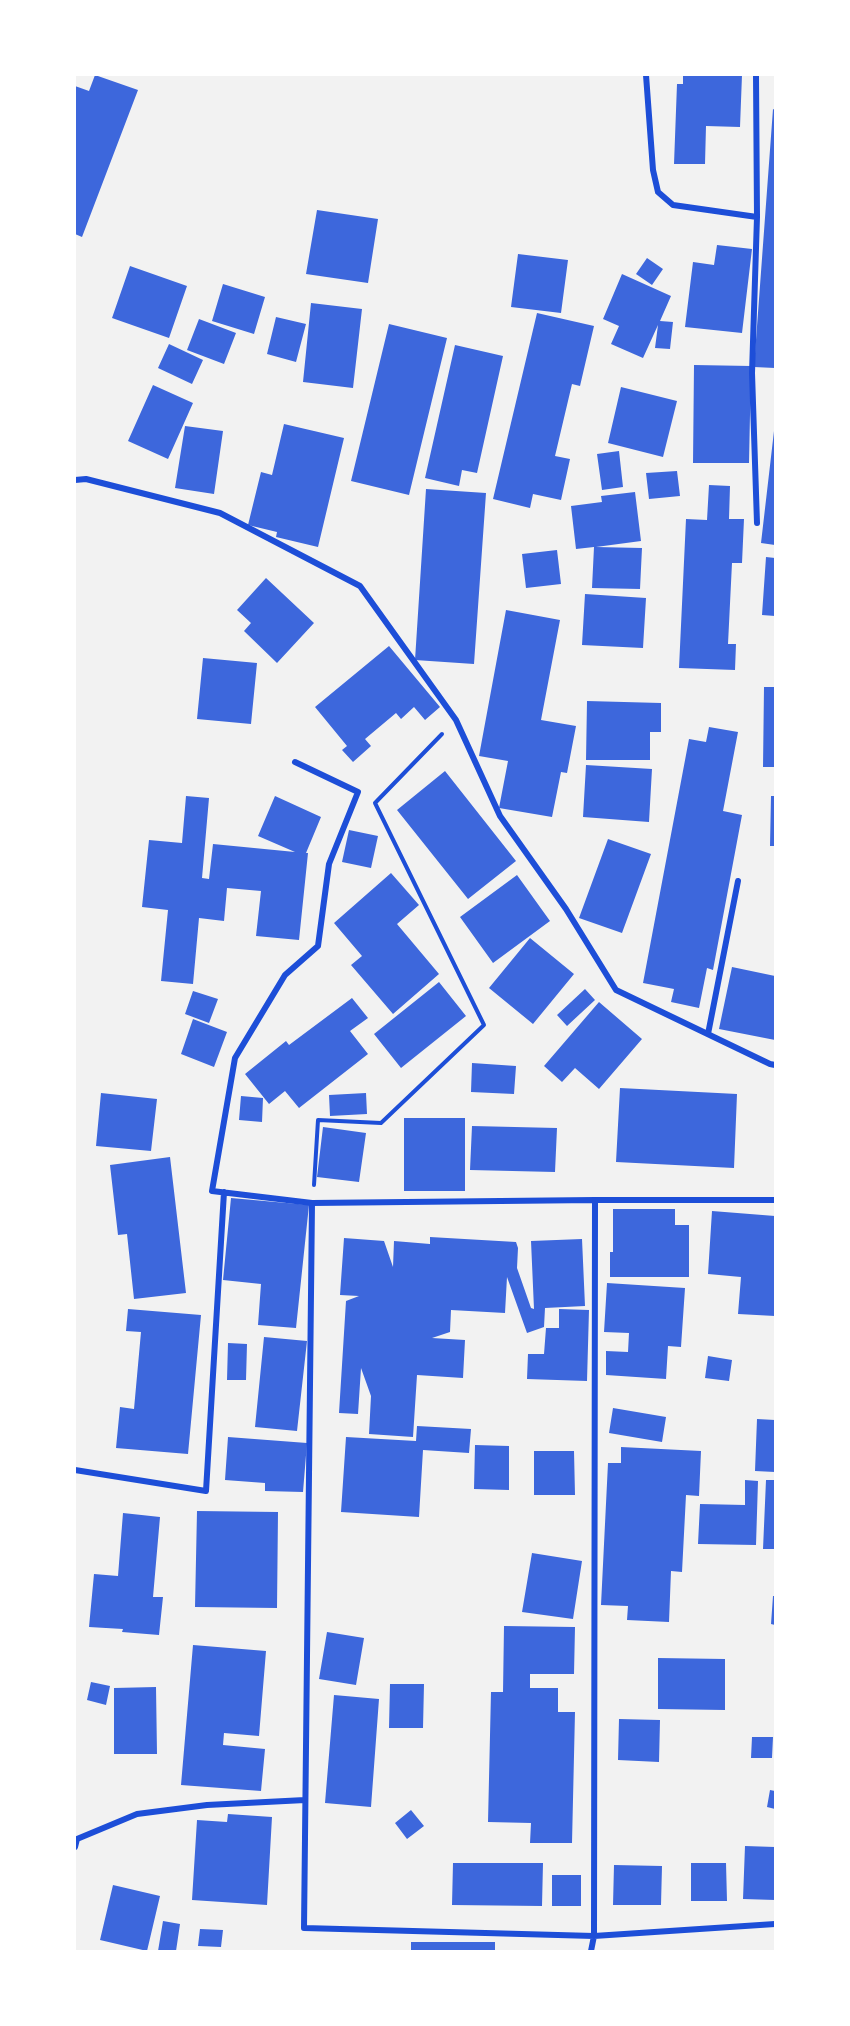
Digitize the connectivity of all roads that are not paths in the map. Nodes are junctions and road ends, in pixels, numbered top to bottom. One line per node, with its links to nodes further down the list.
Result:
1 (646, 75): 3 (street)
2 (756, 75): 3 (street)
3 (757, 217): 5 (street)
4 (75, 480): 8 (street)
5 (757, 523)
6 (295, 762): 10 (street)
7 (738, 880): 8 (street)
8 (708, 1034): 9 (street)
9 (775, 1065)
10 (224, 1192): 13 (street); 14 (street)
11 (595, 1200): 12 (street); 13 (street); 18 (street)
12 (775, 1200)
13 (312, 1203): 15 (street)
14 (75, 1470)
15 (305, 1800): 16 (street); 18 (street)
16 (75, 1846)
17 (775, 1924): 18 (street)
18 (594, 1936): 19 (street)
19 (592, 1951)

